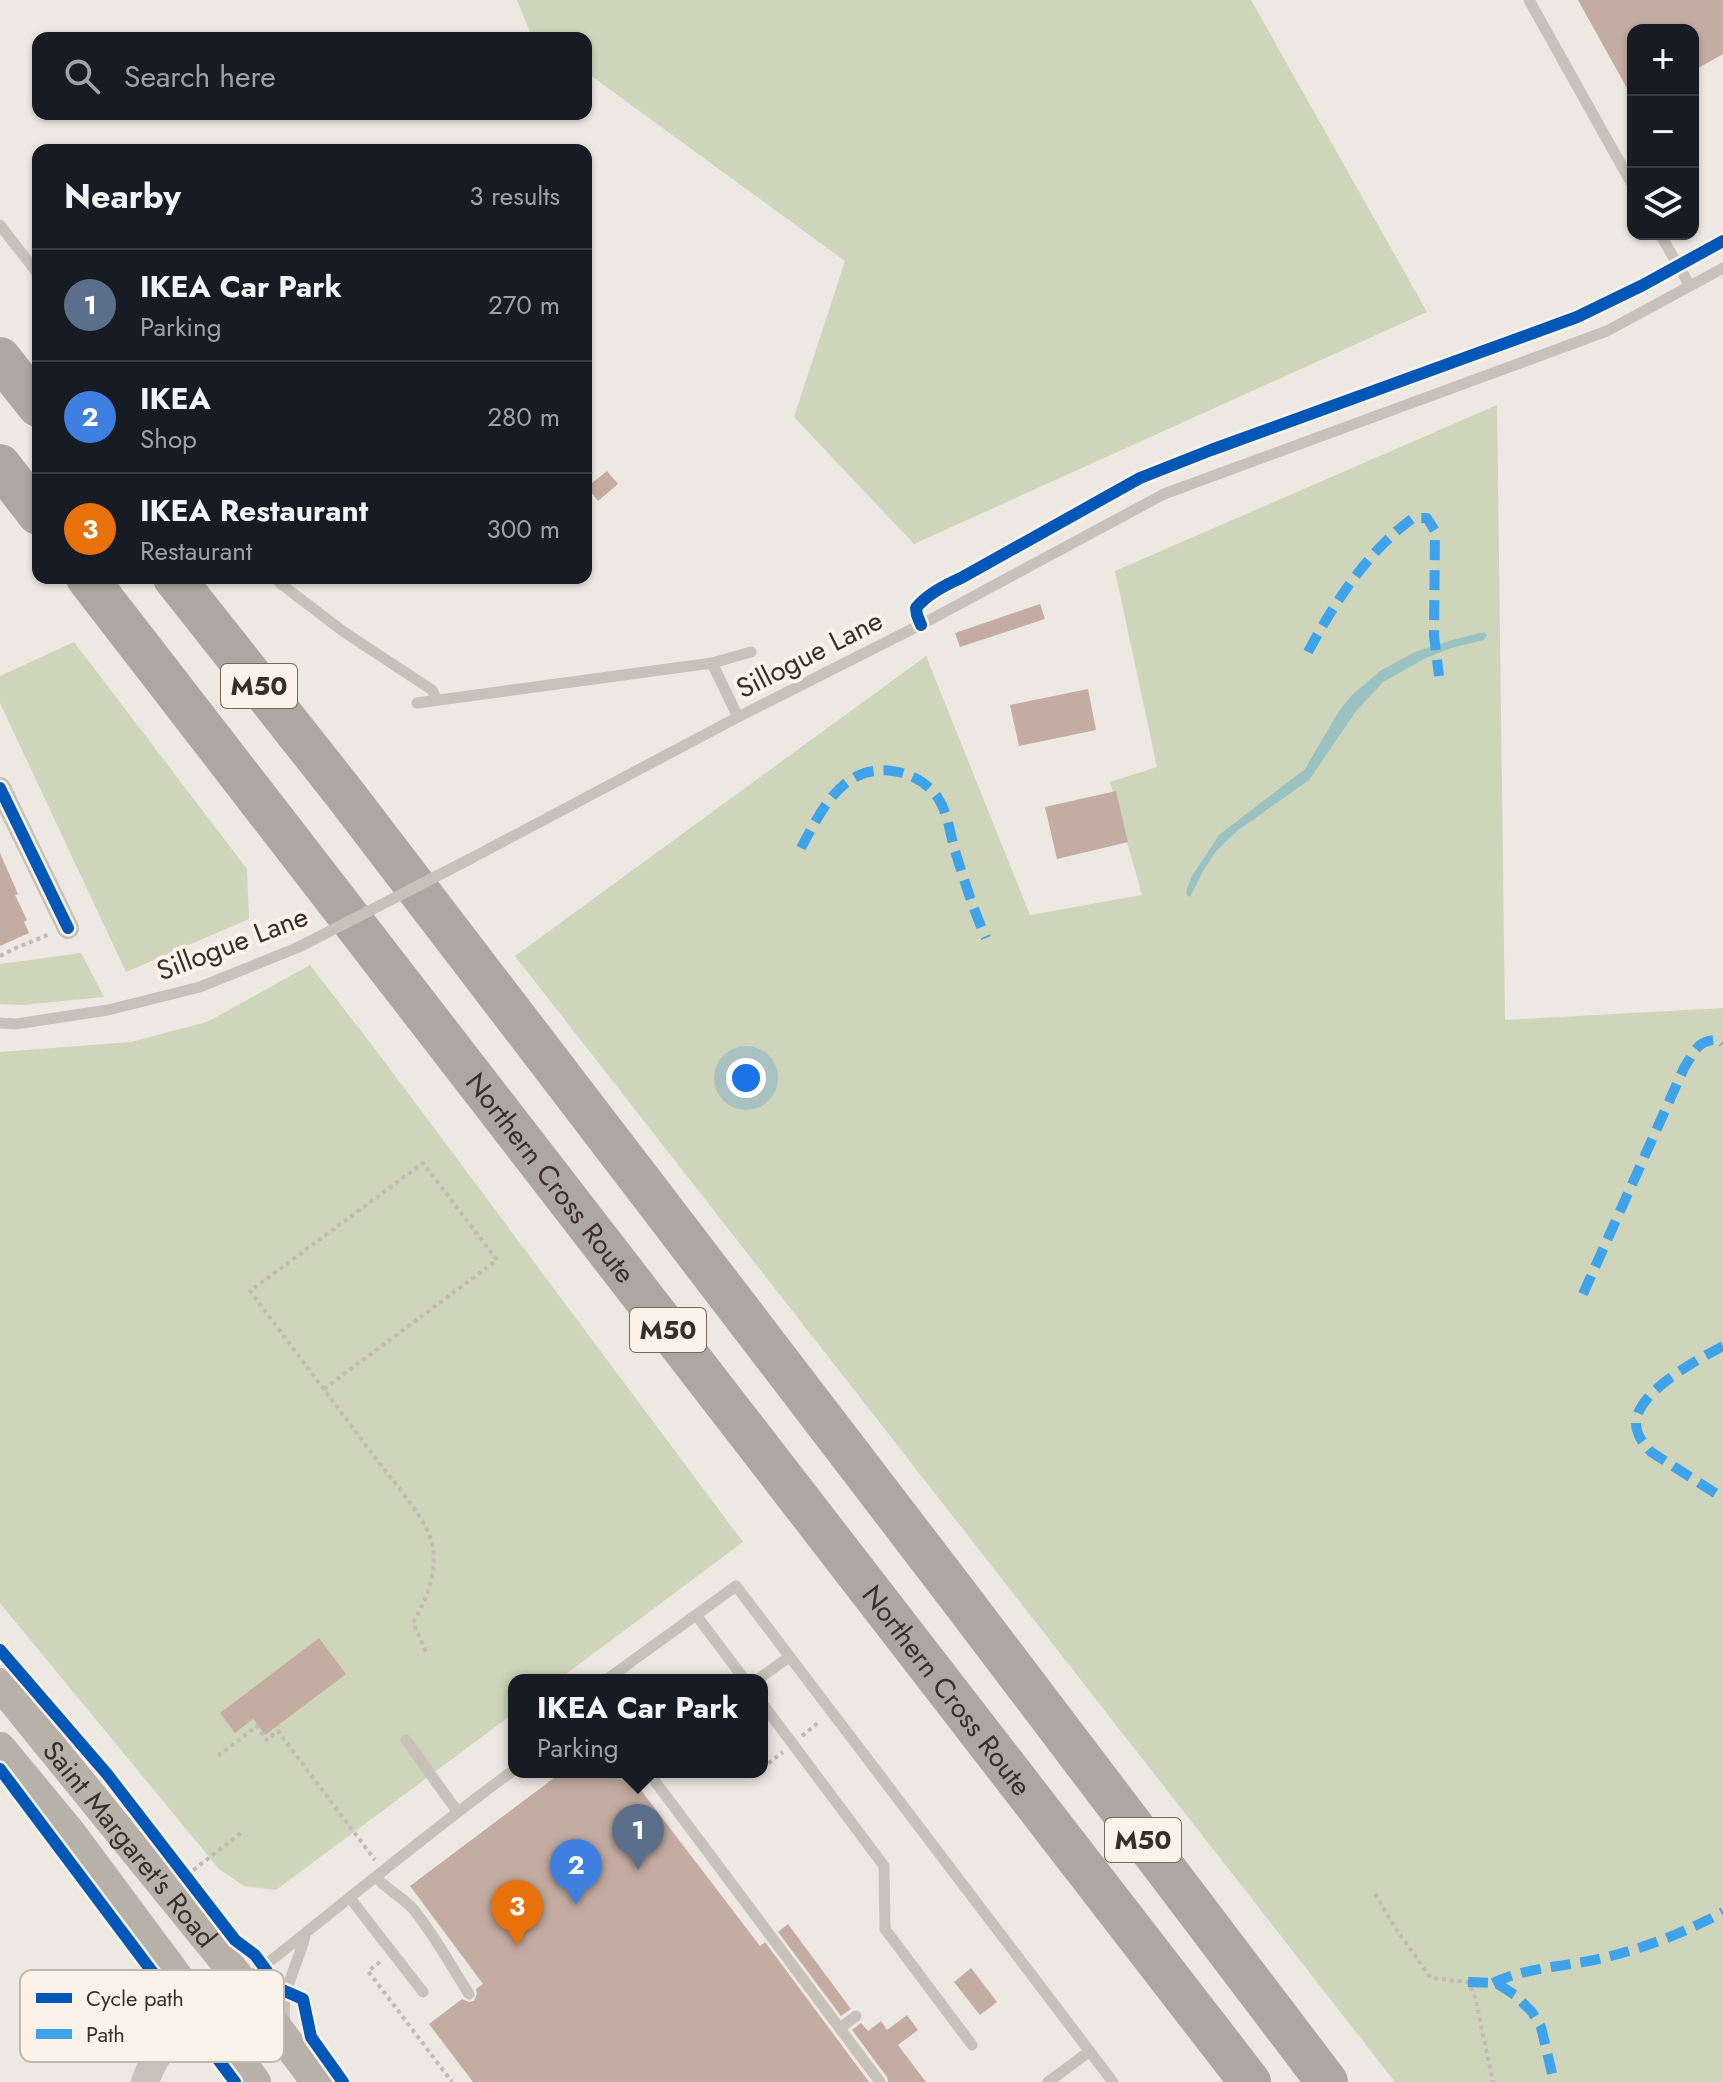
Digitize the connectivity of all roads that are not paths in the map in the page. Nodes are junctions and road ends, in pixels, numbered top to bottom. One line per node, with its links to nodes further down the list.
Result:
1 (1529, 0): 2 (lane)
2 (1627, 175)
3 (0, 225): 5 (lane)
4 (1663, 240): 7 (lane)
5 (32, 266)
6 (1723, 268): 7 (lane, Sillogue Lane)
7 (1690, 286): 19 (lane, Sillogue Lane)
8 (0, 358): 9 (highway)
9 (32, 398)
10 (0, 465): 11 (highway)
11 (32, 506)
12 (92, 584): 58 (highway, Northern Cross Route / M50)
13 (179, 584): 23 (highway, M50)
14 (281, 584): 17 (lane)
15 (751, 652): 16 (lane)
16 (712, 663): 17 (lane); 19 (lane)
17 (437, 700): 18 (lane)
18 (417, 703)
19 (738, 717): 22 (lane, Sillogue Lane, bridge)
20 (0, 788): 21 (street)
21 (68, 928)
22 (0, 1023)
23 (960, 1598): 59 (highway, M50); 60 (highway)
24 (696, 1615): 25 (lane); 26 (lane); 27 (lane)
25 (789, 1657): 28 (lane); 49 (lane)
26 (614, 1674)
27 (740, 1674)
28 (765, 1674)
29 (0, 1684): 40 (main road, Saint Margaret's Road)
30 (768, 1711): 47 (lane)
31 (406, 1740): 35 (lane)
32 (0, 1748): 39 (main road, Saint Margaret's Road)
33 (508, 1774): 35 (lane)
34 (652, 1778): 45 (lane)
35 (457, 1811): 36 (lane)
36 (379, 1874): 37 (lane); 43 (lane)
37 (350, 1898): 38 (lane); 42 (lane)
38 (305, 1935): 41 (lane); 48 (lane)
39 (171, 1970)
40 (232, 1970)
41 (260, 1970)
42 (423, 1992)
43 (469, 1994)
44 (856, 2016): 45 (lane)
45 (840, 2028): 55 (lane)
46 (284, 2039): 48 (main road, Saint Margaret's Road)
47 (972, 2045)
48 (291, 2048): 54 (main road, Saint Margaret's Road)
49 (1090, 2051): 56 (lane); 57 (lane)
50 (152, 2062): 52 (street)
51 (240, 2062): 53 (main road, Saint Margaret's Road)
52 (145, 2082)
53 (255, 2082)
54 (317, 2082)
55 (880, 2082)
56 (1048, 2082)
57 (1113, 2082)
58 (1250, 2082)
59 (1327, 2082)
60 (1352, 2082)

